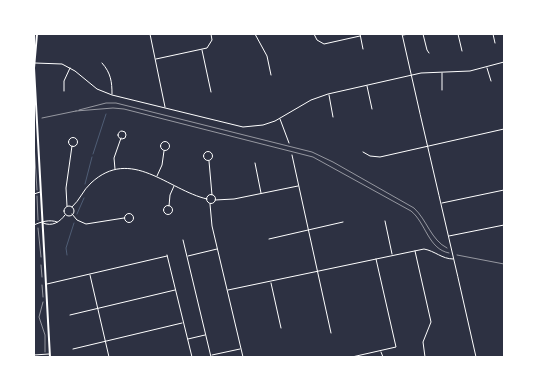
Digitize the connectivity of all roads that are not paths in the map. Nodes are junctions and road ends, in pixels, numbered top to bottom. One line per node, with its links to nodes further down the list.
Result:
1 (37, 34): 20 (main road)
2 (150, 34): 17 (street)
3 (211, 34): 13 (street)
4 (255, 34): 24 (street)
5 (314, 34): 11 (street)
6 (402, 34): 7 (street); 25 (street)
7 (409, 34)
8 (424, 34): 16 (street)
9 (458, 34): 15 (street)
10 (493, 34): 12 (street)
11 (360, 35): 14 (street)
12 (495, 43)
13 (202, 49): 17 (street); 30 (street)
14 (363, 49)
15 (462, 51)
16 (429, 53)
17 (156, 58): 34 (street)
18 (504, 62): 21 (street)
19 (102, 63): 32 (street)
20 (34, 64): 22 (street); 33 (main road)
21 (486, 67): 23 (street); 26 (street)
22 (70, 68): 29 (street); 32 (street)
23 (442, 73): 25 (street); 28 (street)
24 (271, 75)
25 (411, 75): 27 (street); 44 (street)
26 (490, 81)
27 (367, 86): 31 (street); 35 (street)
28 (442, 90)
29 (64, 91)
30 (211, 92)
31 (328, 94): 36 (street); 37 (street)
32 (112, 95): 34 (street)
33 (34, 99): 40 (main road)
34 (166, 108): 37 (street)
35 (372, 109)
36 (333, 117)
37 (280, 119): 42 (street)
38 (504, 129): 44 (street)
39 (120, 138): 50 (street)
40 (38, 141): 41 (street); 55 (main road)
41 (34, 143)
42 (289, 143)
43 (72, 146): 63 (street)
44 (427, 146): 46 (street); 61 (street)
45 (164, 150): 51 (street)
46 (363, 152)
47 (292, 154): 53 (street)
48 (209, 161): 58 (street)
49 (254, 164): 56 (street)
50 (116, 170): 51 (street); 65 (street)
51 (157, 176): 52 (street)
52 (174, 185): 59 (street); 64 (street)
53 (298, 185): 56 (street); 74 (street)
54 (504, 190): 61 (street)
55 (40, 192): 57 (street); 71 (main road)
56 (261, 193): 60 (street)
57 (34, 194)
58 (212, 195): 59 (street); 60 (street)
59 (206, 198): 62 (street)
60 (215, 200): 62 (street)
61 (442, 203): 75 (street)
62 (210, 204): 78 (street)
63 (67, 206): 65 (street); 67 (street)
64 (169, 206)
65 (72, 207): 66 (street)
66 (72, 214): 67 (street); 68 (street)
67 (65, 215): 71 (street)
68 (124, 218)
69 (385, 221): 80 (street)
70 (343, 222): 74 (street)
71 (43, 223): 72 (street); 87 (main road)
72 (34, 225)
73 (504, 225): 75 (street)
74 (308, 230): 76 (street); 84 (street)
75 (449, 236): 83 (street)
76 (268, 238)
77 (183, 240): 81 (street)
78 (218, 249): 81 (street); 89 (street)
79 (415, 250): 80 (street); 83 (street); 111 (street)
80 (392, 255): 82 (street)
81 (188, 256): 95 (street)
82 (376, 259): 84 (street); 100 (street)
83 (454, 259): 112 (street)
84 (316, 272): 86 (street); 94 (street)
85 (89, 274): 87 (street); 88 (street); 90 (street)
86 (270, 281): 89 (street); 93 (street)
87 (47, 284): 102 (main road)
88 (176, 290): 90 (street); 92 (street)
89 (228, 290): 99 (street)
90 (98, 308): 91 (street); 97 (street)
91 (70, 315)
92 (183, 323): 96 (street); 97 (street)
93 (281, 328)
94 (331, 334)
95 (206, 335): 96 (street); 103 (street)
96 (188, 339): 105 (street)
97 (105, 341): 98 (street); 104 (street)
98 (73, 349)
99 (241, 349): 103 (street); 106 (street)
100 (381, 351): 109 (street); 110 (street)
101 (34, 355): 102 (street)
102 (50, 356)
103 (211, 356)
104 (109, 357)
105 (191, 357)
106 (243, 357)
107 (336, 357): 108 (street)
108 (344, 357)
109 (352, 357)
110 (383, 357)
111 (426, 357)
112 (476, 357)

